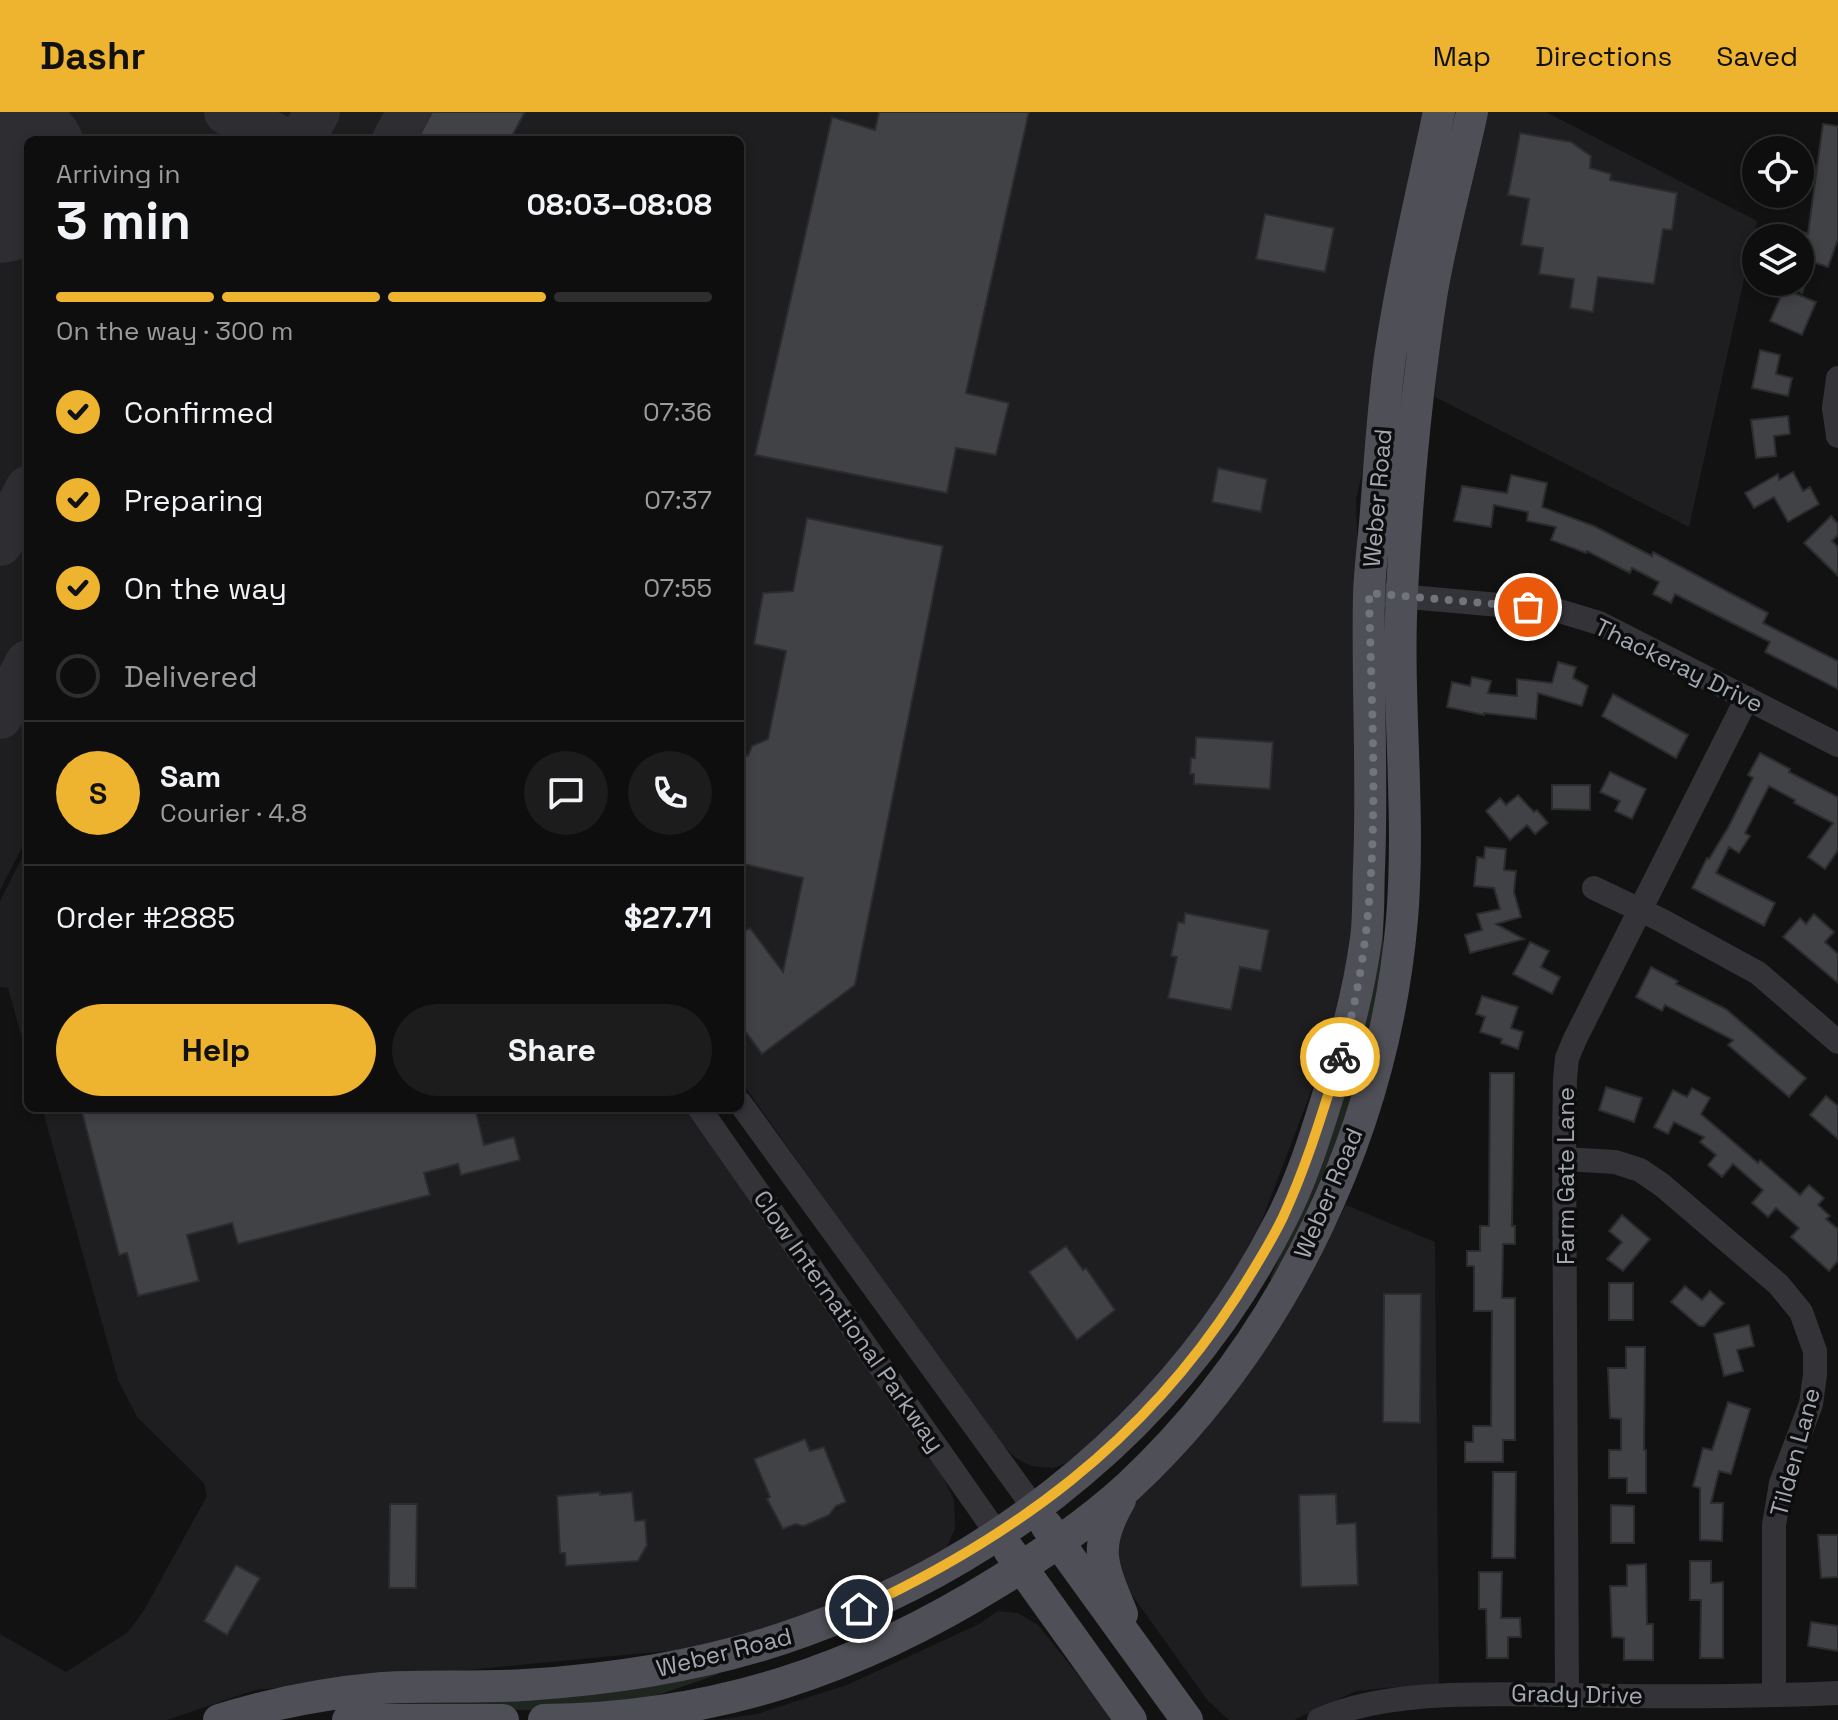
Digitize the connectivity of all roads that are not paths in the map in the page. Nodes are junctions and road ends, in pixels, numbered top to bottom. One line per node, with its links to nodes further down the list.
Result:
1 (1439, 112): 5 (main road, Weber Road)
2 (1472, 112): 6 (main road, Weber Road)
3 (1838, 378): 4 (street)
4 (1838, 436)
5 (1369, 593): 6 (street, Thackeray Drive); 16 (main road, Weber Road)
6 (1401, 597): 7 (street, Thackeray Drive); 15 (main road, Weber Road)
7 (1747, 698): 8 (street, Thackeray Drive); 10 (street, Farm Gate Lane)
8 (1838, 745)
9 (1594, 888): 10 (street)
10 (1640, 910): 11 (street); 14 (street, Farm Gate Lane)
11 (1838, 1042)
12 (744, 1109): 16 (street, Clow International Parkway)
13 (702, 1112): 17 (street, Clow International Parkway)
14 (1565, 1159): 22 (street, Tilden Lane); 23 (street, Farm Gate Lane)
15 (1128, 1487): 18 (main road, Weber Road); 20 (main road)
16 (1035, 1509): 17 (main road, Weber Road); 18 (main road)
17 (998, 1535): 19 (main road); 24 (main road, Weber Road)
18 (1058, 1543): 19 (main road, Weber Road); 20 (main road)
19 (1021, 1568): 27 (main road, Weber Road); 28 (main road)
20 (1139, 1654): 29 (main road)
21 (1838, 1693): 22 (street, Grady Drive)
22 (1774, 1694): 23 (street, Grady Drive)
23 (1567, 1696): 30 (street, Grady Drive)
24 (219, 1720)
25 (348, 1720): 26 (main road)
26 (503, 1720)
27 (544, 1720)
28 (1131, 1720)
29 (1187, 1720)
30 (1319, 1720)

